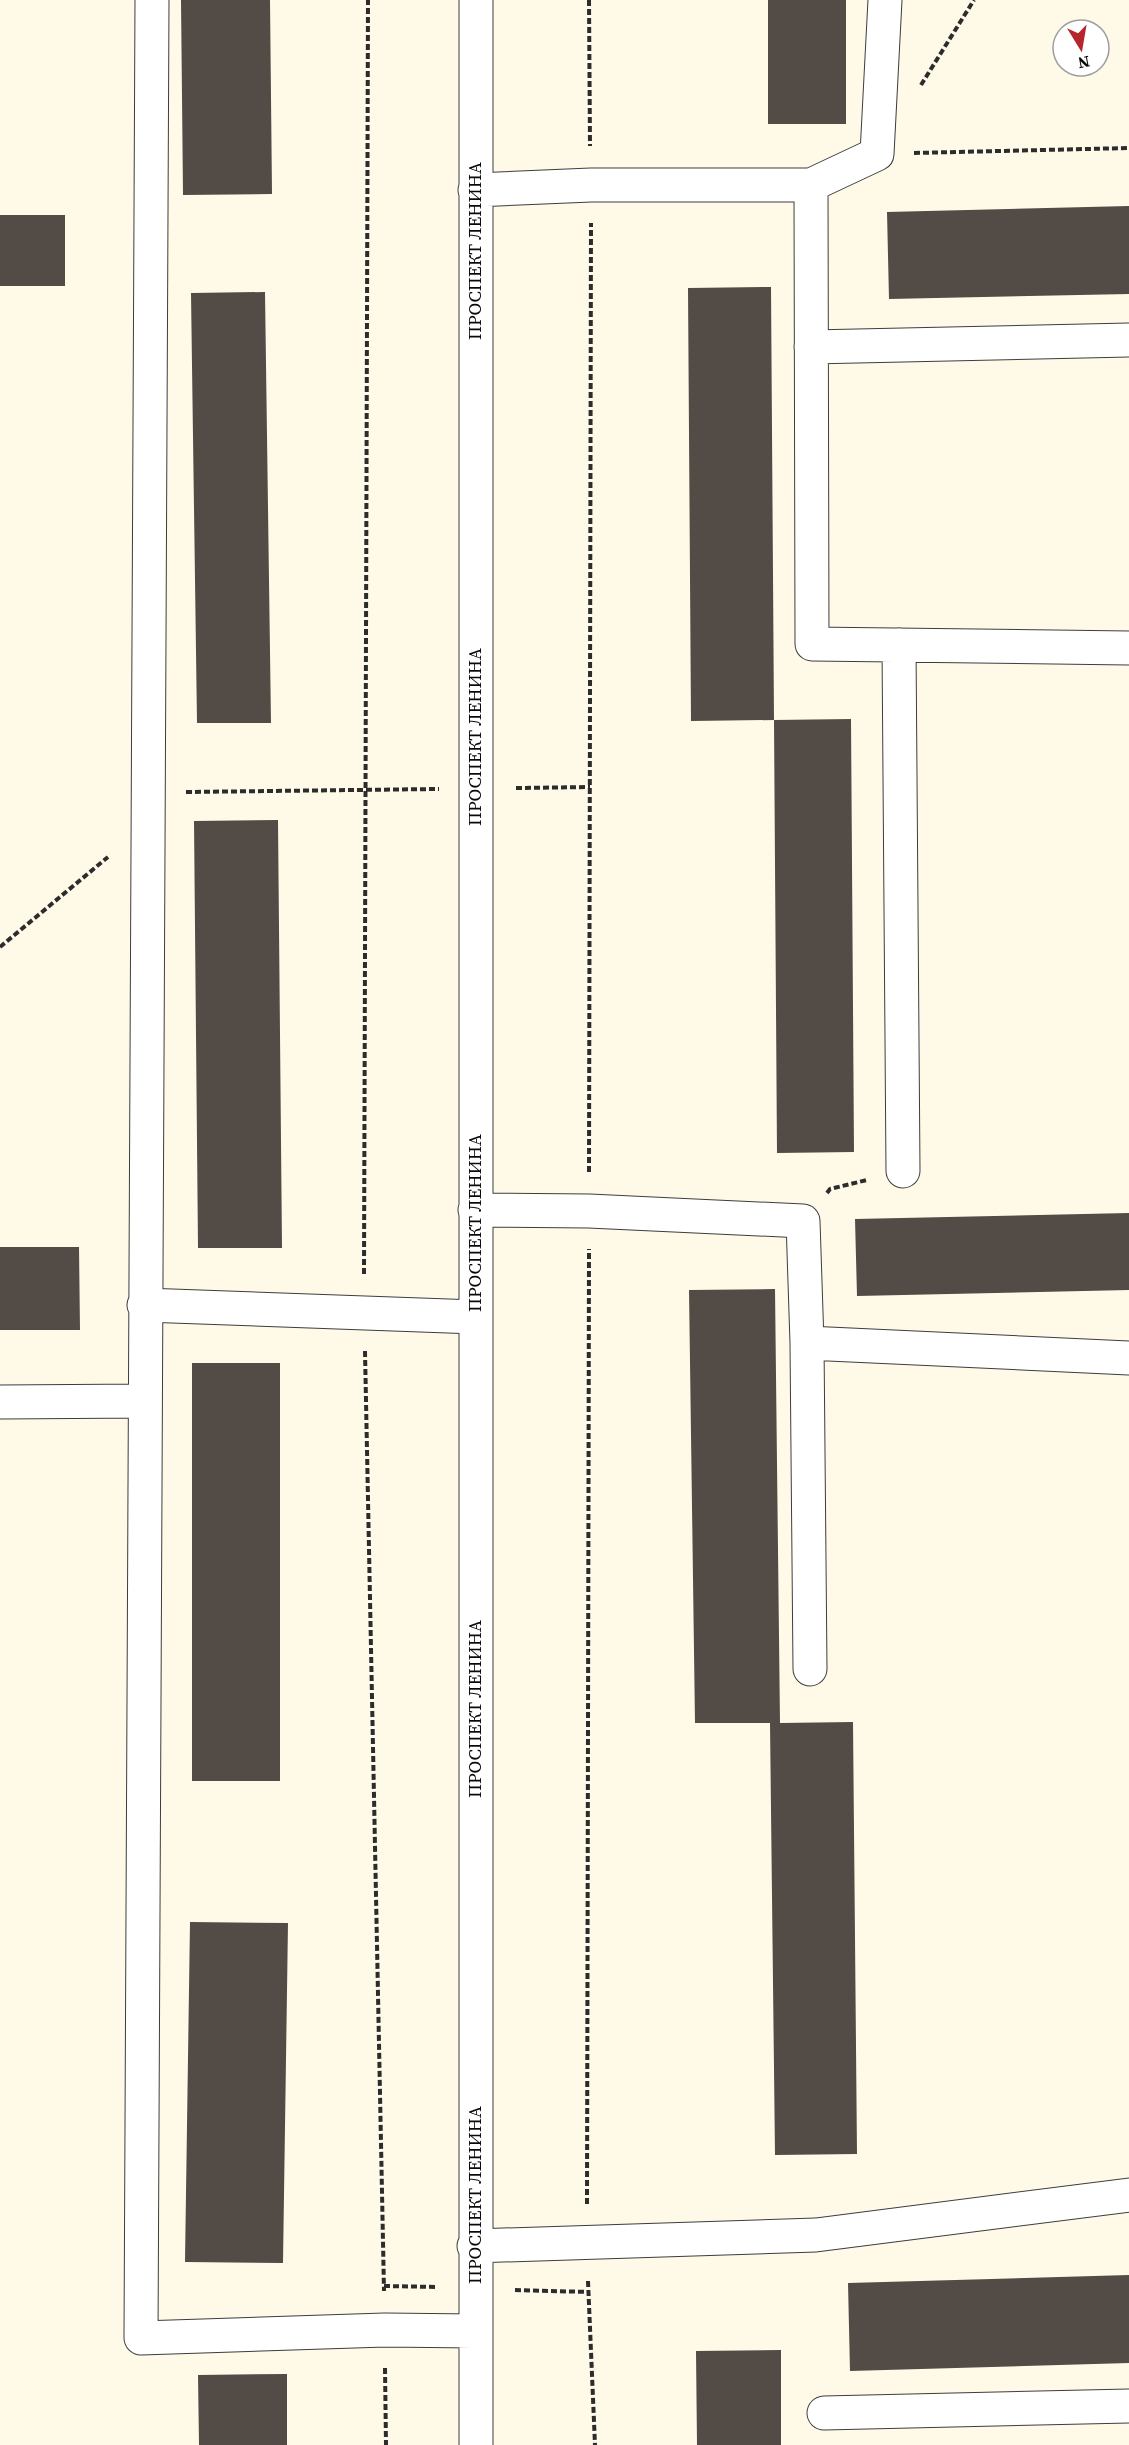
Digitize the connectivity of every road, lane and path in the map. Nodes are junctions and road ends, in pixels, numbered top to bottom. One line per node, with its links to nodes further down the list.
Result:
1 (152, 0): 18 (street)
2 (368, 0): 17 (path)
3 (476, 0): 10 (street, ПРОСПЕКТ ЛЕНИНА)
4 (885, 0): 8 (street)
5 (974, 0): 6 (path)
6 (920, 87)
7 (1129, 148): 8 (path)
8 (878, 154): 9 (street)
9 (811, 185): 10 (street); 12 (street)
10 (475, 190): 16 (street, ПРОСПЕКТ ЛЕНИНА)
11 (1129, 340): 12 (street)
12 (811, 347): 13 (street)
13 (899, 645): 14 (street); 20 (street)
14 (1129, 648)
15 (590, 787): 16 (path)
16 (475, 789): 17 (path); 21 (street, ПРОСПЕКТ ЛЕНИНА)
17 (366, 790): 18 (path); 24 (path)
18 (148, 808): 19 (path); 23 (street)
19 (0, 947)
20 (903, 1171): 22 (path)
21 (475, 1210): 22 (street); 25 (street, ПРОСПЕКТ ЛЕНИНА)
22 (802, 1221): 26 (street)
23 (144, 1305): 24 (street); 28 (street)
24 (364, 1314): 25 (street); 33 (path)
25 (476, 1317): 32 (street, ПРОСПЕКТ ЛЕНИНА)
26 (807, 1342): 27 (street); 30 (street)
27 (1129, 1358)
28 (144, 1401): 29 (street); 33 (street)
29 (0, 1402)
30 (810, 1669)
31 (1129, 2195): 32 (street)
32 (474, 2246): 34 (street, ПРОСПЕКТ ЛЕНИНА)
33 (385, 2330): 34 (street); 37 (path)
34 (474, 2331): 38 (street, ПРОСПЕКТ ЛЕНИНА)
35 (1129, 2406): 36 (street)
36 (824, 2413)
37 (386, 2445)
38 (476, 2445)

